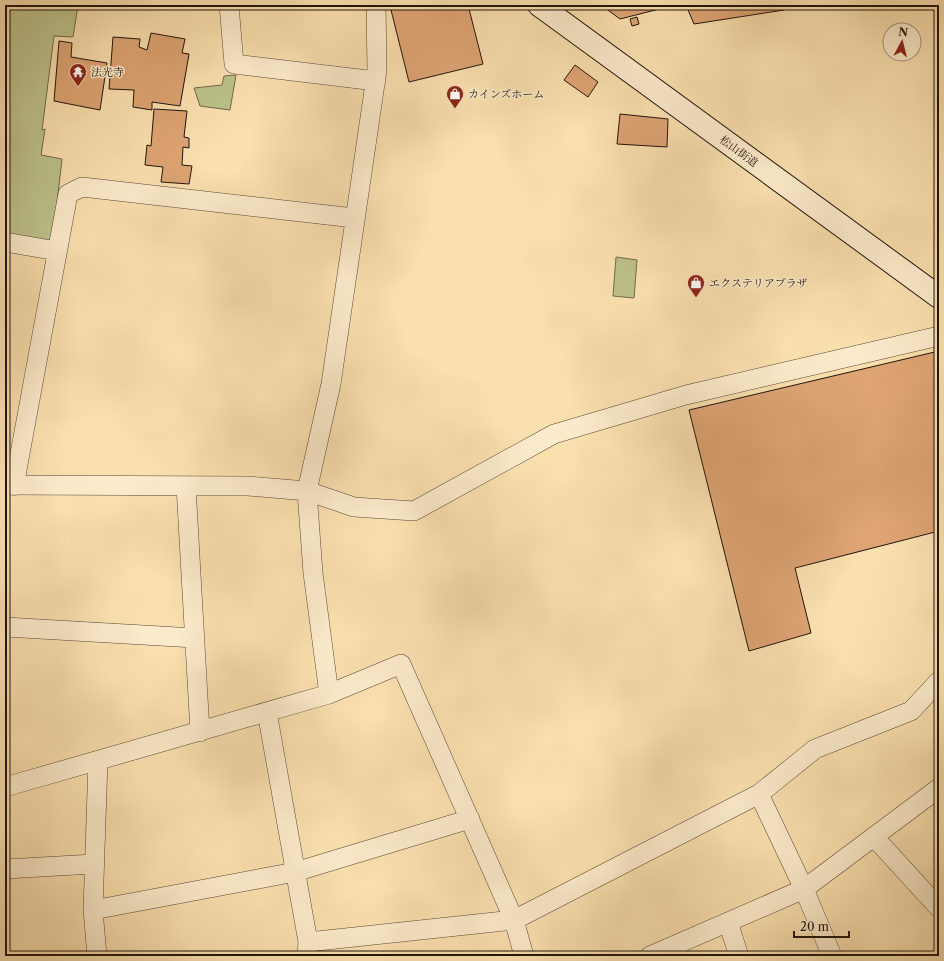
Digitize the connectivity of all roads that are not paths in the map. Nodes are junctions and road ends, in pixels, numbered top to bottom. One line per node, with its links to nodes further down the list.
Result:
1 (229, 5): 4 (street)
2 (376, 5): 4 (street)
3 (539, 5): 8 (main road, 松山街道)
4 (376, 81): 5 (street)
5 (354, 218): 7 (street); 12 (street)
6 (5, 242): 7 (street)
7 (57, 251): 10 (street)
8 (939, 297)
9 (939, 336): 12 (street)
10 (9, 485): 11 (street)
11 (186, 486): 12 (street); 14 (street)
12 (307, 491): 16 (street)
13 (5, 627): 14 (street)
14 (195, 638): 18 (street)
15 (939, 680): 22 (street)
16 (329, 694): 17 (street); 23 (street)
17 (267, 712): 18 (street); 27 (street)
18 (200, 732): 19 (street)
19 (98, 761): 20 (street); 25 (street)
20 (5, 787)
21 (939, 788): 24 (street)
22 (759, 794): 28 (street); 31 (street)
23 (470, 819): 27 (street); 31 (street)
24 (874, 837): 28 (street); 29 (street)
25 (94, 864): 26 (street); 30 (street)
26 (5, 868)
27 (295, 872): 30 (street); 33 (street)
28 (804, 889): 32 (street); 38 (street)
29 (939, 908)
30 (93, 910): 34 (street)
31 (514, 920): 33 (street); 35 (street)
32 (728, 922): 36 (street); 37 (street)
33 (308, 949)
34 (97, 956)
35 (524, 956)
36 (650, 956)
37 (739, 956)
38 (832, 956)

